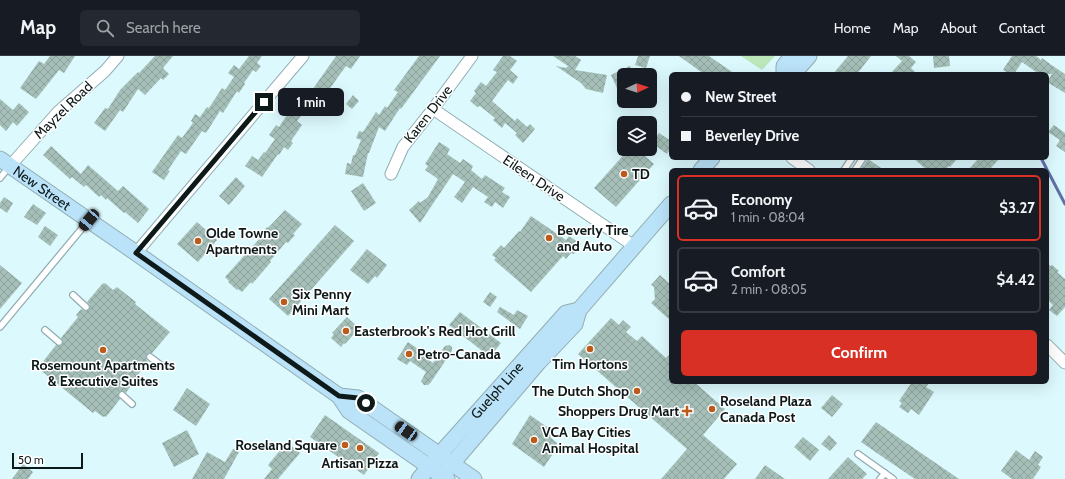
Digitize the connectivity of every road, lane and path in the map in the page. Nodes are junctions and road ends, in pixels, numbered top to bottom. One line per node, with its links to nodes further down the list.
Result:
1 (118, 56): 11 (street, Mayzel Road)
2 (303, 56): 19 (street)
3 (472, 56): 8 (street, Karen Drive)
4 (792, 56): 6 (main road)
5 (809, 56): 7 (main road)
6 (784, 72)
7 (795, 72)
8 (433, 109): 14 (street, Karen Drive); 18 (street, Eileen Drive)
9 (710, 160): 12 (main road)
10 (795, 160): 13 (street)
11 (5, 163): 15 (lane); 17 (main road, New Street)
12 (703, 168)
13 (806, 168)
14 (391, 174)
15 (0, 178)
16 (669, 206): 18 (main road, Guelph Line)
17 (89, 220): 19 (main road, New Street); 23 (lane)
18 (634, 246): 22 (main road, Guelph Line)
19 (136, 253): 31 (main road, New Street)
20 (73, 295): 21 (lane)
21 (86, 307)
22 (579, 310): 33 (main road, Guelph Line); 35 (main road, Guelph Line)
23 (0, 326)
24 (45, 330): 25 (lane)
25 (58, 342)
26 (1049, 347): 28 (street)
27 (150, 357): 29 (lane)
28 (1065, 363)
29 (162, 366)
30 (122, 395): 32 (lane)
31 (339, 396): 33 (main road, New Street); 36 (main road, New Street)
32 (132, 404)
33 (440, 454): 35 (main road, New Street); 36 (main road, Guelph Line)
34 (858, 454): 37 (lane)
35 (452, 463): 38 (main road, Guelph Line); 40 (main road, New Street)
36 (429, 466): 38 (main road, New Street); 39 (main road, Guelph Line)
37 (885, 473): 41 (lane); 42 (lane)
38 (443, 478)
39 (419, 479)
40 (474, 479)
41 (880, 479)
42 (893, 479)

